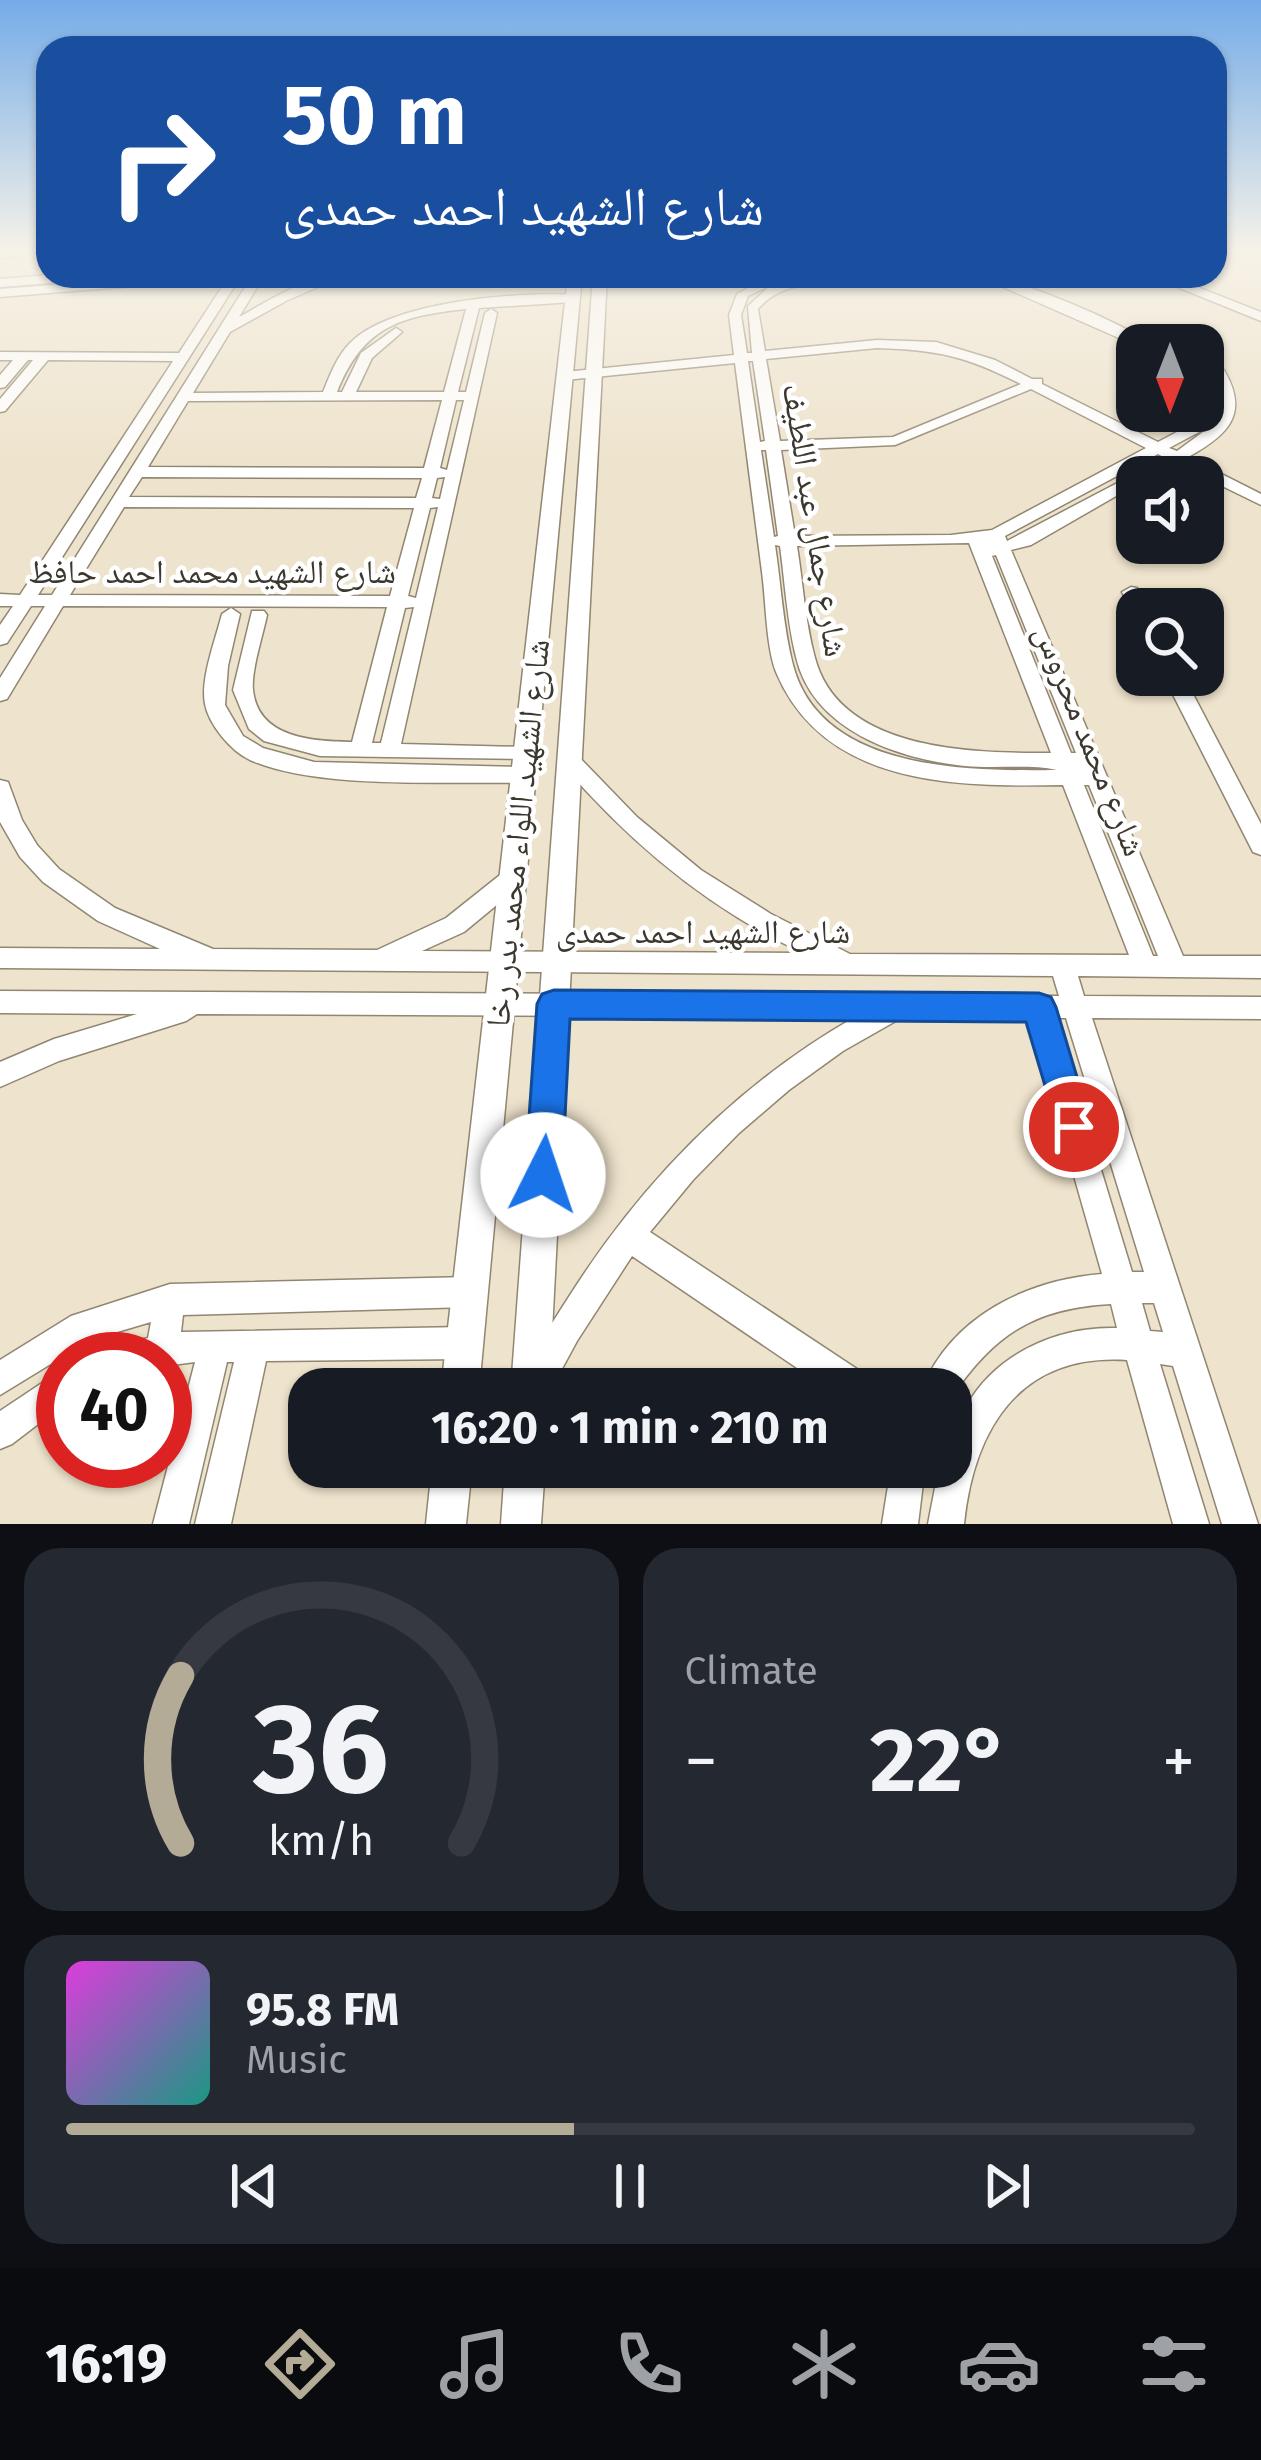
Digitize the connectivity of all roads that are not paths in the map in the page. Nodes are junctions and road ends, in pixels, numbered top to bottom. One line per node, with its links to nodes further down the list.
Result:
1 (204, 324): 16 (street)
2 (228, 324): 12 (street)
3 (237, 324): 12 (street)
4 (391, 324): 23 (street)
5 (416, 324): 24 (street)
6 (474, 324): 25 (street)
7 (477, 324): 26 (street)
8 (570, 324): 18 (street, شارع الشهيد اللواء محمد بدر رخا)
9 (597, 324): 17 (street, شارع الشهيد اللواء محمد بدر رخا)
10 (742, 324): 13 (street)
11 (751, 324): 13 (street)
12 (223, 332): 22 (street)
13 (749, 353): 17 (street); 20 (street); 31 (street, شارع جمال عبد اللطيف)
14 (0, 360): 15 (street)
15 (31, 360): 16 (street); 21 (street); 27 (street)
16 (180, 361): 47 (street)
17 (595, 368): 18 (street); 57 (street, شارع الشهيد اللواء محمد بدر رخا)
18 (565, 371): 58 (street, شارع الشهيد اللواء محمد بدر رخا)
19 (1224, 379): 28 (street)
20 (1038, 382): 31 (street); 32 (street)
21 (0, 384)
22 (186, 392): 23 (street); 34 (street)
23 (329, 392): 24 (street)
24 (349, 392): 25 (street)
25 (452, 392): 26 (street); 35 (street)
26 (472, 392): 36 (street)
27 (0, 408)
28 (1224, 428)
29 (1196, 432): 32 (street)
30 (1215, 432): 32 (street)
31 (762, 446): 44 (street, شارع جمال عبد اللطيف)
32 (1173, 450): 33 (street); 37 (street); 39 (street); 43 (street)
33 (1166, 456)
34 (137, 472): 35 (street); 40 (street)
35 (431, 473): 36 (street); 41 (street)
36 (454, 473): 42 (street)
37 (1261, 486)
38 (1116, 490): 43 (street)
39 (1261, 500)
40 (118, 502): 41 (street); 46 (street)
41 (424, 503): 42 (street); 48 (street)
42 (446, 503): 49 (street)
43 (989, 543): 44 (street); 59 (street, شارع محمد محروس); 60 (street, شارع محمد محروس)
44 (777, 547): 60 (street, شارع جمال عبد اللطيف)
45 (0, 600): 47 (street, شارع الشهيد محمد احمد حافظ)
46 (54, 607): 47 (street, شارع الشهيد محمد احمد حافظ); 48 (street, شارع الشهيد محمد احمد حافظ); 50 (street, شارع الشهيد محمد احمد حافظ); 53 (street)
47 (14, 609): 52 (street)
48 (397, 609): 49 (street, شارع الشهيد محمد احمد حافظ); 51 (street, شارع الشهيد محمد احمد حافظ); 55 (street)
49 (422, 609): 56 (street)
50 (231, 614): 51 (street, شارع الشهيد محمد احمد حافظ); 58 (street)
51 (258, 615): 55 (street)
52 (0, 639)
53 (0, 694)
54 (1184, 696): 62 (street)
55 (361, 750): 56 (street)
56 (389, 751): 58 (street)
57 (570, 760): 68 (street, شارع الشهيد اللواء محمد بدر رخا); 69 (street)
58 (525, 765): 63 (street, شارع الشهيد اللواء محمد بدر رخا)
59 (1093, 768): 60 (street, شارع جمال عبد اللطيف); 72 (street, شارع محمد محروس)
60 (1067, 769): 71 (street, شارع محمد محروس)
61 (0, 788): 65 (street)
62 (1261, 846)
63 (513, 878): 66 (street); 67 (street, شارع الشهيد اللواء محمد بدر رخا)
64 (0, 958): 65 (street, شارع الشهيد احمد حمدى)
65 (226, 960): 66 (street, شارع الشهيد احمد حمدى)
66 (363, 962): 67 (street, شارع الشهيد احمد حمدى)
67 (504, 963): 68 (street, شارع الشهيد احمد حمدى); 76 (street, شارع الشهيد اللواء محمد بدر رخا)
68 (556, 963): 69 (street, شارع الشهيد احمد حمدى); 77 (street, شارع الشهيد اللواء محمد بدر رخا)
69 (852, 964): 70 (street, شارع الشهيد احمد حمدى)
70 (1063, 966): 71 (street, شارع الشهيد احمد حمدى); 80 (street)
71 (1145, 966): 72 (street, شارع الشهيد احمد حمدى)
72 (1175, 966): 73 (street, شارع الشهيد احمد حمدى)
73 (1261, 967)
74 (0, 1002): 75 (street)
75 (211, 1003): 76 (street); 82 (street)
76 (500, 1004): 77 (street); 86 (street, شارع الشهيد اللواء محمد بدر رخا)
77 (554, 1004): 78 (street); 96 (street, شارع الشهيد اللواء محمد بدر رخا)
78 (898, 1007): 79 (street); 83 (street)
79 (1039, 1007): 80 (street); 84 (street)
80 (1076, 1007): 81 (street); 85 (street)
81 (1261, 1008)
82 (0, 1076)
83 (627, 1235): 97 (street); 98 (street)
84 (1121, 1286): 85 (street); 93 (street); 99 (street)
85 (1165, 1288): 94 (street)
86 (470, 1292): 87 (street); 89 (street, شارع الشهيد اللواء محمد بدر رخا)
87 (170, 1300): 88 (street); 100 (street)
88 (165, 1332)
89 (465, 1343): 91 (street); 95 (street, شارع الشهيد اللواء محمد بدر رخا)
90 (215, 1346): 91 (street); 92 (street); 106 (street)
91 (254, 1346): 107 (street)
92 (192, 1347)
93 (1139, 1347): 94 (street); 111 (street); 112 (street)
94 (1185, 1351): 113 (street)
95 (462, 1368)
96 (532, 1368)
97 (542, 1368)
98 (826, 1368)
99 (955, 1368)
100 (0, 1379)
101 (36, 1405): 102 (street)
102 (0, 1432)
103 (450, 1488): 108 (street)
104 (524, 1488): 109 (street)
105 (905, 1488): 110 (street)
106 (170, 1524)
107 (213, 1524)
108 (446, 1524)
109 (521, 1524)
110 (900, 1524)
111 (946, 1524)
112 (1191, 1524)
113 (1240, 1524)

